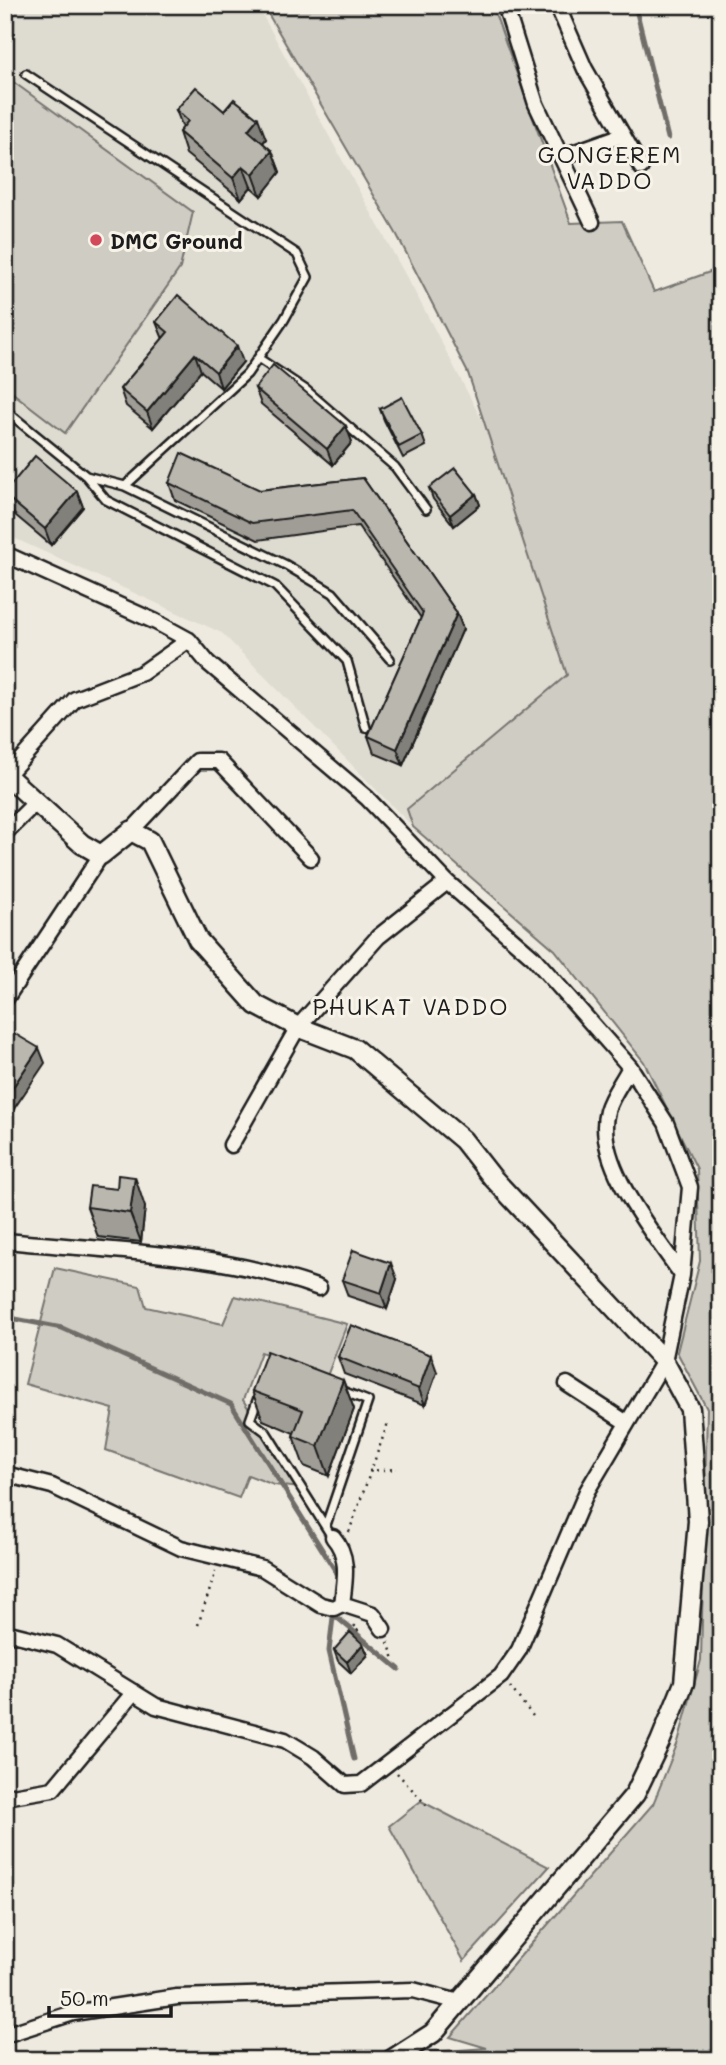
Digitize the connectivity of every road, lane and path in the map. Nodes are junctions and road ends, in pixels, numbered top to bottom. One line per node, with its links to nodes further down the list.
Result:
1 (505, 5): 5 (street)
2 (557, 5): 4 (street)
3 (26, 74): 8 (lane)
4 (623, 135): 5 (street); 6 (street)
5 (561, 157): 7 (street)
6 (641, 167)
7 (592, 222)
8 (258, 358): 11 (lane); 12 (lane)
9 (5, 410): 10 (lane)
10 (86, 475): 11 (lane); 16 (lane)
11 (125, 486): 15 (lane)
12 (426, 509)
13 (5, 554): 14 (street)
14 (189, 640): 17 (street); 23 (street)
15 (390, 659)
16 (366, 728)
17 (6, 775): 18 (street)
18 (36, 802): 20 (street); 21 (street)
19 (131, 831): 21 (street); 22 (street); 25 (street)
20 (5, 833)
21 (102, 855): 24 (street)
22 (311, 858)
23 (447, 882): 25 (street); 26 (street)
24 (5, 1000)
25 (298, 1027): 27 (street); 31 (street)
26 (630, 1067): 29 (street); 29 (street)
27 (231, 1144)
28 (5, 1241): 30 (street)
29 (682, 1275): 31 (street)
30 (318, 1288)
31 (664, 1361): 36 (street); 54 (street)
32 (566, 1384): 36 (street)
33 (262, 1387): 40 (lane)
34 (331, 1387): 40 (lane)
35 (388, 1423): 38 (path)
36 (627, 1423): 48 (street)
37 (397, 1469): 38 (path)
38 (369, 1471): 41 (path)
39 (5, 1474): 42 (street)
40 (329, 1531): 41 (street)
41 (343, 1549): 43 (street)
42 (220, 1558): 43 (street); 44 (path)
43 (338, 1606): 45 (street); 47 (path)
44 (198, 1625)
45 (383, 1629)
46 (5, 1632): 49 (street)
47 (346, 1640)
48 (502, 1676): 50 (path); 51 (street)
49 (134, 1692): 51 (street); 52 (street)
50 (533, 1716)
51 (388, 1763): 53 (path)
52 (5, 1794)
53 (430, 1809)
54 (459, 2002): 55 (street); 56 (street)
55 (5, 2035)
56 (391, 2060)

